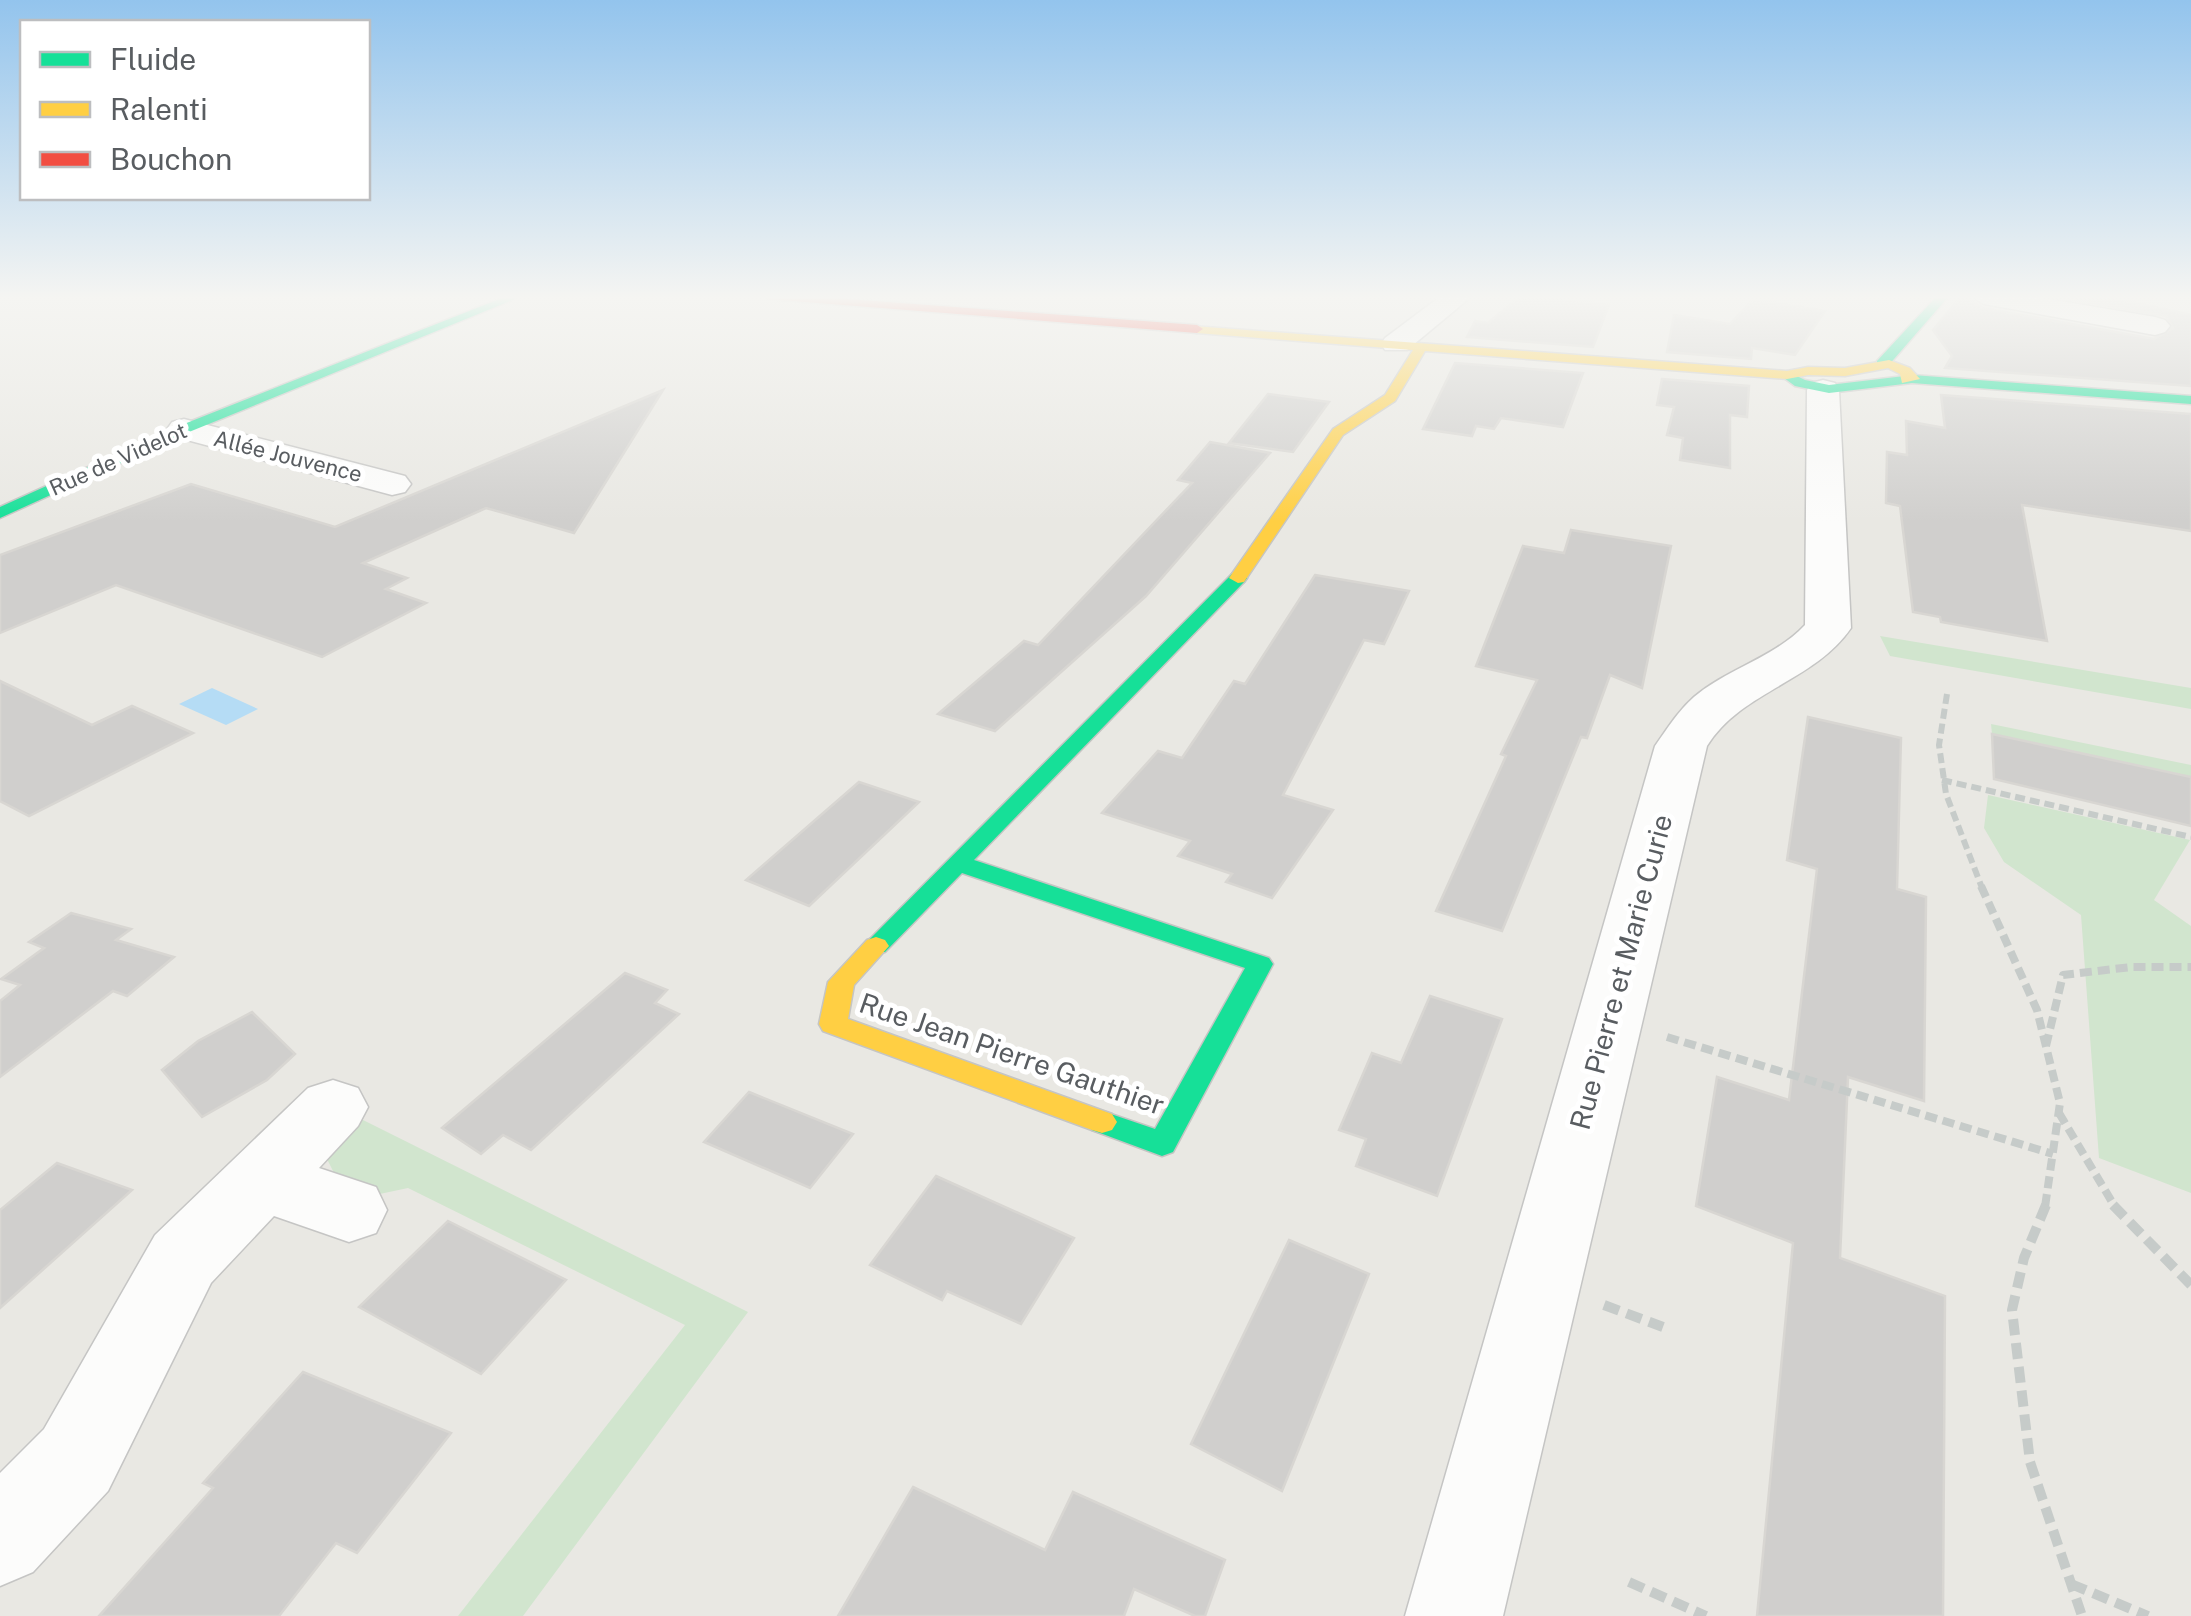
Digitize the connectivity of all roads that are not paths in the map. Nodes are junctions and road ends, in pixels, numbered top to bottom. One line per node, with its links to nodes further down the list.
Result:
1 (328, 371): 9 (street, Rue de Videlot)
2 (1400, 371): 12 (street, Rue Jean Pierre Gauthier)
3 (1684, 371): 7 (street)
4 (1805, 371): 7 (street)
5 (1906, 371): 6 (street)
6 (1913, 378): 7 (street); 8 (street)
7 (1805, 383): 17 (street, Rue Pierre et Marie Curie)
8 (2191, 400)
9 (184, 429): 10 (street, Allée Jouvence); 11 (street, Rue de Videlot)
10 (392, 484)
11 (0, 513)
12 (960, 864): 12 (street, Rue Jean Pierre Gauthier)
13 (333, 1107): 14 (street)
14 (262, 1180): 15 (street); 16 (street)
15 (349, 1210)
16 (0, 1539)
17 (1454, 1616)

